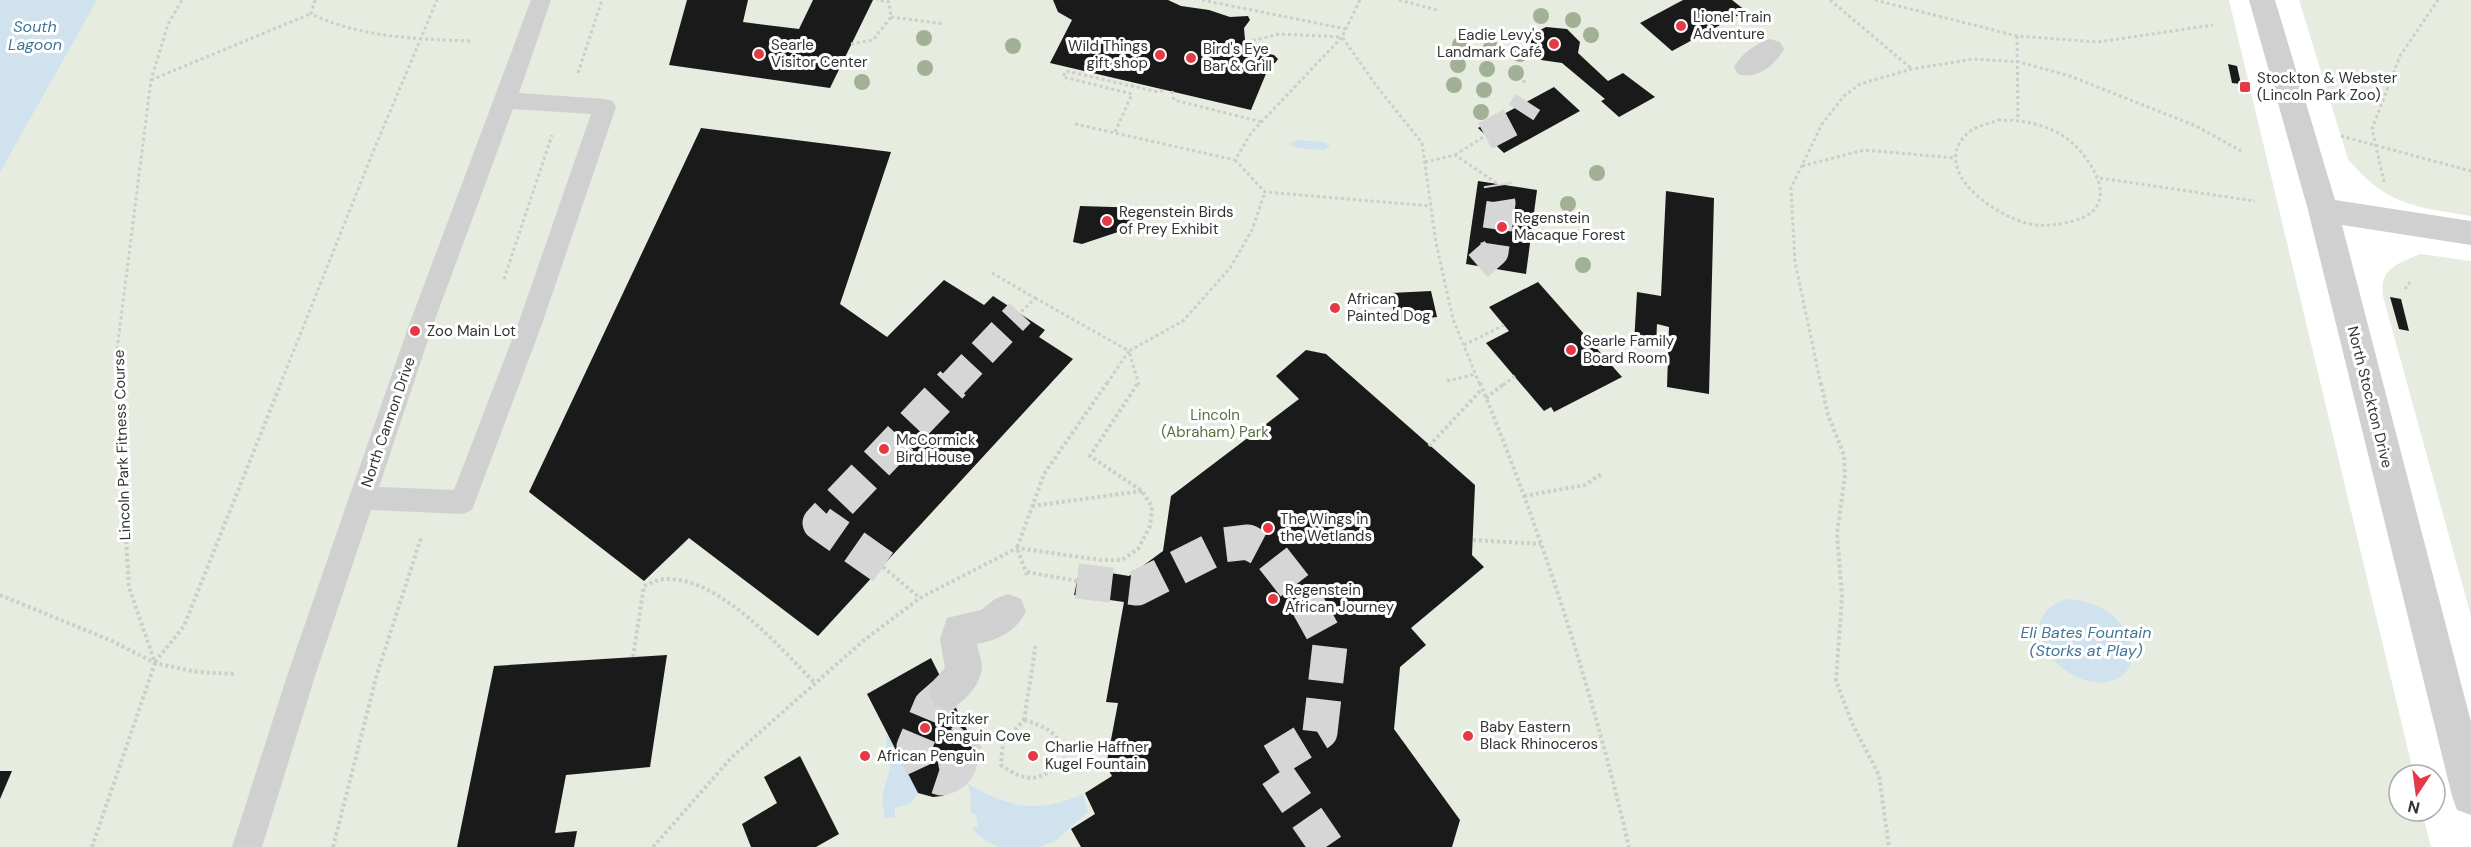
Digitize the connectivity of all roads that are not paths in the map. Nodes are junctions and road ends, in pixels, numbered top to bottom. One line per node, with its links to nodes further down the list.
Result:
1 (541, 0): 5 (lane, North Cannon Drive)
2 (2262, 0): 6 (street, North Stockton Drive)
3 (1770, 50): 4 (street)
4 (1748, 67)
5 (506, 100): 8 (lane, North Cannon Drive); 8 (lane)
6 (2323, 210): 7 (street); 11 (street, North Stockton Drive)
7 (2471, 232)
8 (362, 498): 12 (lane, North Cannon Drive)
9 (1008, 611): 10 (street)
10 (947, 692)
11 (2471, 796)
12 (247, 847)

